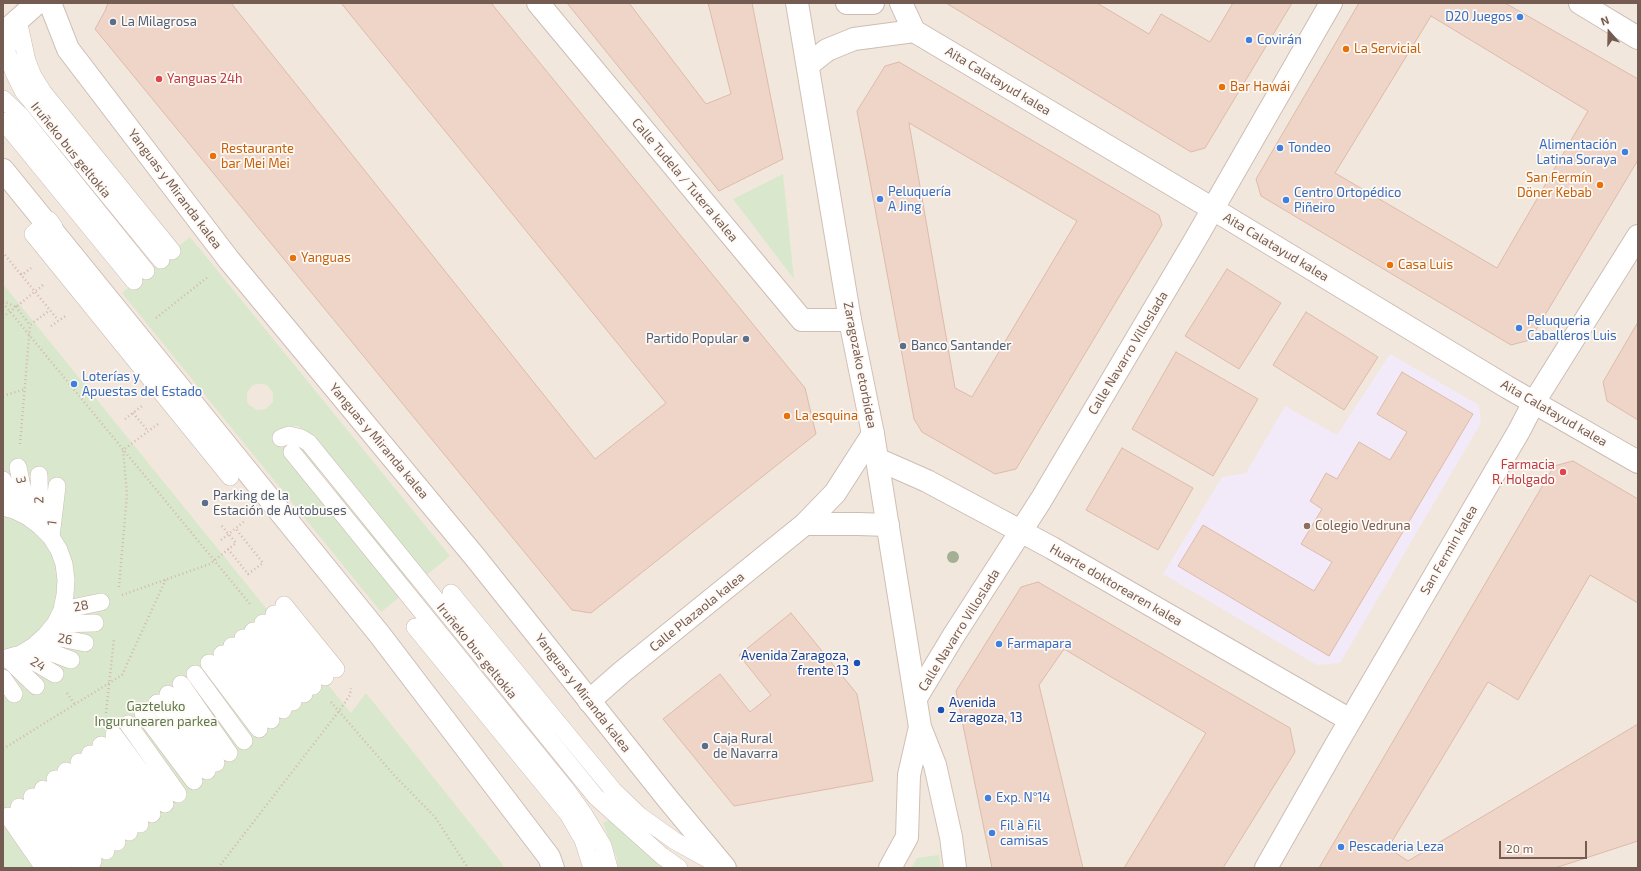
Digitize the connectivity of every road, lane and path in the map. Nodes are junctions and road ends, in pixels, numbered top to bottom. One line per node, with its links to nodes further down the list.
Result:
1 (37, 3): 11 (street)
2 (50, 3): 14 (street, Yanguas y Miranda kalea)
3 (67, 3): 14 (street)
4 (538, 3): 33 (street, Calle Tudela / Tutera kalea)
5 (797, 3): 15 (street, Zaragozako etorbidea)
6 (847, 3): 7 (street)
7 (873, 3)
8 (901, 3): 12 (street)
9 (1332, 3): 19 (street, Calle Navarro Villoslada)
10 (1580, 3): 13 (street)
11 (10, 26): 22 (lane, Iruñeko bus geltokia)
12 (914, 31): 15 (street); 19 (street, Aita Calatayud kalea)
13 (1638, 38)
14 (68, 48): 88 (street, Yanguas y Miranda kalea)
15 (808, 65): 33 (street, Zaragozako etorbidea)
16 (3, 99): 17 (lane, Iruñeko bus geltokia)
17 (3, 121)
18 (3, 170): 104 (street)
19 (1213, 209): 39 (street, Aita Calatayud kalea); 63 (street, Calle Navarro Villoslada)
20 (1638, 236): 39 (street, San Fermin kalea)
21 (5, 255): 25 (path)
22 (166, 256)
23 (32, 266): 25 (path)
24 (214, 272): 34 (path)
25 (22, 275): 26 (path)
26 (35, 291): 28 (path); 29 (path)
27 (3, 302): 28 (path); 47 (path)
28 (16, 307): 31 (path); 35 (path)
29 (50, 310): 32 (path); 35 (path)
30 (68, 314): 32 (path)
31 (3, 317)
32 (58, 320): 36 (path)
33 (850, 320): 45 (street, Zaragozako etorbidea)
34 (152, 322)
35 (30, 325): 37 (path)
36 (51, 326)
37 (25, 388): 38 (path); 52 (path)
38 (3, 396)
39 (1534, 402): 50 (street, Aita Calatayud kalea); 92 (street, San Fermin kalea)
40 (142, 405): 41 (path)
41 (133, 413): 42 (path); 44 (path)
42 (125, 419)
43 (159, 423): 44 (path)
44 (148, 431): 47 (path)
45 (873, 434): 49 (street, Zaragozako etorbidea); 59 (street, Calle Plazaola kalea)
46 (281, 438): 107 (lane, Iruñeko bus geltokia)
47 (123, 450): 69 (path); 71 (path)
48 (292, 452): 106 (lane, Iruñeko bus geltokia)
49 (877, 459): 61 (street, Zaragozako etorbidea); 63 (street, Huarte doktorearen kalea)
50 (1638, 462)
51 (247, 465): 54 (lane)
52 (18, 467): 57 (lane, 3)
53 (39, 475): 57 (lane, 2)
54 (230, 478)
55 (3, 480): 57 (lane)
56 (57, 486): 57 (lane, 1)
57 (27, 519): 76 (lane)
58 (246, 520): 62 (path)
59 (805, 524): 61 (street); 88 (street, Calle Plazaola kalea)
60 (221, 525): 64 (path)
61 (888, 525): 85 (street, Zaragozako etorbidea)
62 (236, 529): 64 (path); 65 (path)
63 (1022, 531): 85 (street, Calle Navarro Villoslada); 92 (street, Huarte doktorearen kalea)
64 (228, 534): 65 (path)
65 (228, 549): 66 (path)
66 (210, 564)
67 (166, 579): 96 (path)
68 (451, 593): 108 (lane)
69 (118, 599)
70 (101, 602): 76 (lane, 28)
71 (253, 608)
72 (95, 623): 76 (lane)
73 (415, 627): 105 (lane)
74 (115, 630): 91 (path)
75 (248, 634): 86 (lane); 86 (lane); 86 (lane); 86 (lane)
76 (32, 641): 77 (lane, 26); 78 (lane); 79 (lane, 24); 83 (lane)
77 (85, 642)
78 (71, 660)
79 (55, 674)
80 (196, 674): 95 (lane)
81 (3, 678): 84 (lane)
82 (351, 685): 89 (path)
83 (36, 686)
84 (14, 694)
85 (916, 698): 94 (street, Zaragozako etorbidea)
86 (298, 699)
87 (329, 699): 89 (path)
88 (589, 701): 108 (street, Yanguas y Miranda kalea)
89 (339, 711): 102 (path); 103 (path)
90 (143, 713): 97 (lane)
91 (105, 716)
92 (1350, 720): 111 (street, San Fermin kalea)
93 (128, 724): 99 (lane)
94 (920, 727): 109 (street, Zaragozako etorbidea); 110 (street, Zaragozako etorbidea)
95 (244, 741)
96 (3, 749)
97 (212, 767): 97 (lane)
98 (61, 776): 99 (lane); 99 (lane); 99 (lane); 99 (lane); 100 (lane); 101 (lane)
99 (129, 832)
100 (44, 868)
101 (63, 868)
102 (218, 868)
103 (468, 868)
104 (553, 868)
105 (592, 868)
106 (609, 868)
107 (679, 868)
108 (724, 868)
109 (890, 868)
110 (955, 868)
111 (1266, 868)

